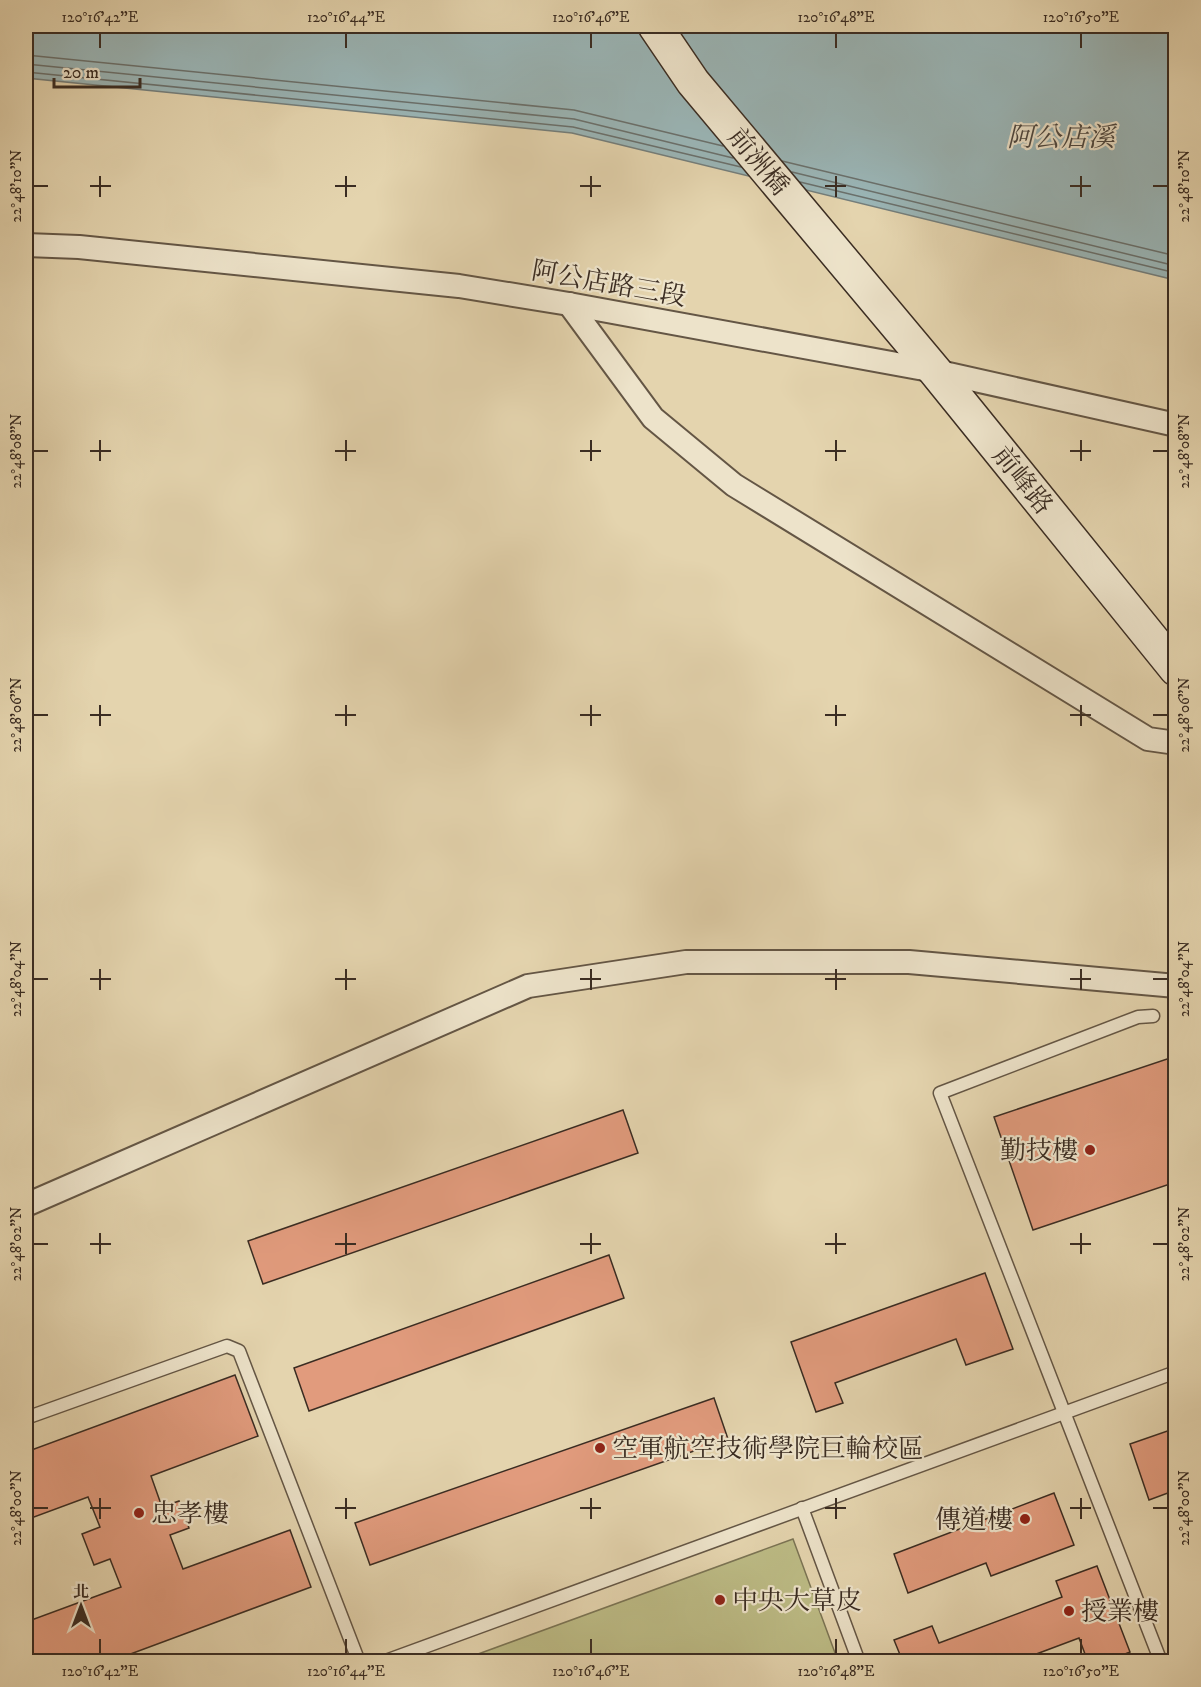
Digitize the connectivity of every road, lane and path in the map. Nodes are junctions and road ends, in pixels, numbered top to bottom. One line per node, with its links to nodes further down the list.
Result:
1 (655, 26): 3 (main road, 前洲橋)
2 (26, 246): 4 (street, 阿公店路三段)
3 (870, 292): 5 (main road, 前峰路)
4 (569, 304): 5 (street, 阿公店路三段); 8 (street)
5 (935, 371): 6 (street, 阿公店路三段); 7 (main road, 前峰路)
6 (1176, 425)
7 (1176, 669)
8 (1176, 743)
9 (1176, 986): 11 (street)
10 (1152, 1016): 13 (lane)
11 (26, 1205)
12 (1176, 1372): 13 (lane)
13 (1064, 1412): 15 (lane); 19 (lane)
14 (26, 1418): 16 (lane)
15 (802, 1508): 17 (lane); 18 (lane)
16 (360, 1662)
17 (383, 1662)
18 (859, 1662)
19 (1161, 1662)

